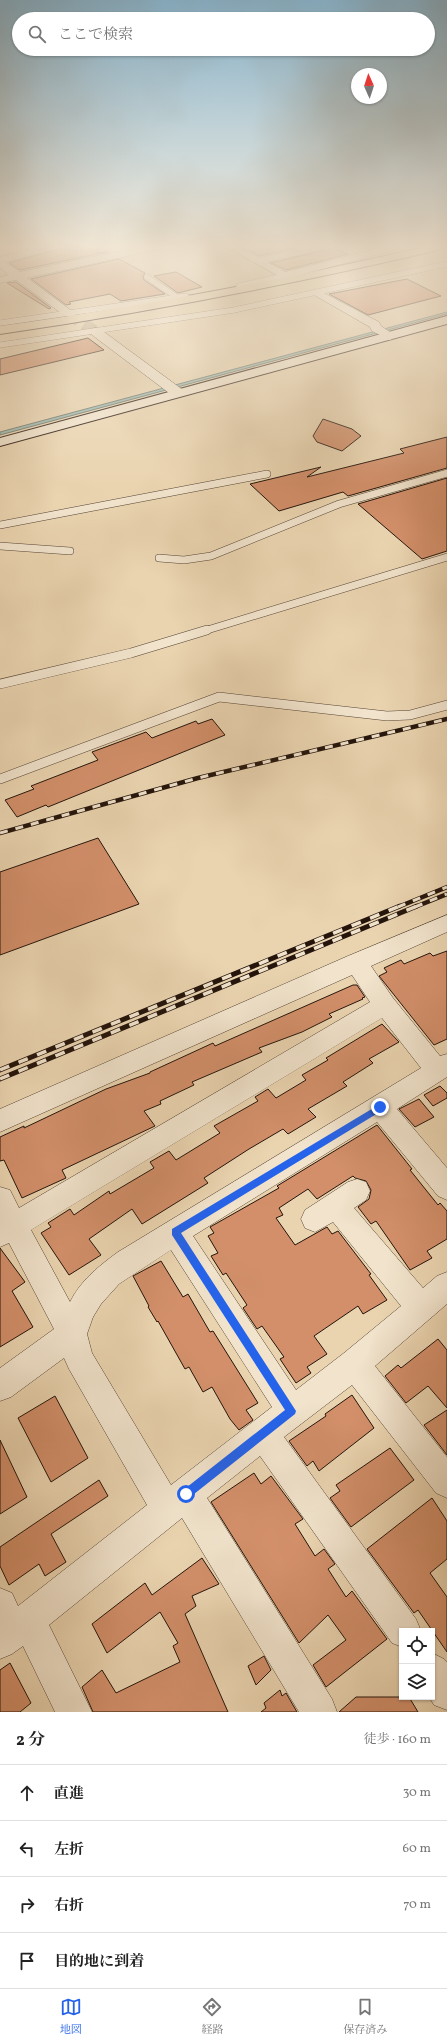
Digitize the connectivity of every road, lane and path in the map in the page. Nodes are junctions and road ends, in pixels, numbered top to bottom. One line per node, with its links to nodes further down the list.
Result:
1 (34, 325): 6 (highway)
2 (93, 325): 9 (highway)
3 (141, 325): 7 (lane)
4 (375, 325): 8 (street)
5 (430, 325): 8 (street)
6 (0, 330)
7 (96, 332): 10 (lane); 11 (street)
8 (390, 336): 11 (street)
9 (0, 338)
10 (0, 345)
11 (178, 393): 12 (street)
12 (0, 442)
13 (447, 473): 18 (lane)
14 (268, 474): 15 (lane)
15 (0, 525)
16 (0, 546): 17 (lane)
17 (70, 551)
18 (159, 558)
19 (447, 558): 20 (lane)
20 (0, 684)
21 (447, 705): 22 (lane)
22 (0, 779)
23 (447, 923): 24 (street)
24 (356, 962): 25 (street); 28 (street)
25 (385, 1005): 26 (street); 32 (street)
26 (442, 1067): 27 (street)
27 (380, 1107): 29 (street); 33 (street)
28 (0, 1121)
29 (447, 1188)
30 (357, 1190): 35 (street)
31 (0, 1199): 32 (street)
32 (8, 1230): 36 (street)
33 (175, 1232): 36 (street); 39 (street)
34 (447, 1286): 35 (street)
35 (421, 1308): 37 (street)
36 (72, 1334): 38 (street); 42 (street)
37 (355, 1364): 39 (street); 41 (street)
38 (0, 1386)
39 (292, 1411): 40 (street)
40 (264, 1435): 42 (street); 44 (street)
41 (447, 1482)
42 (177, 1502): 43 (street); 48 (street)
43 (10, 1625): 47 (street)
44 (402, 1628)
45 (435, 1675): 46 (street)
46 (447, 1692)
47 (74, 1712)
48 (318, 1712)

